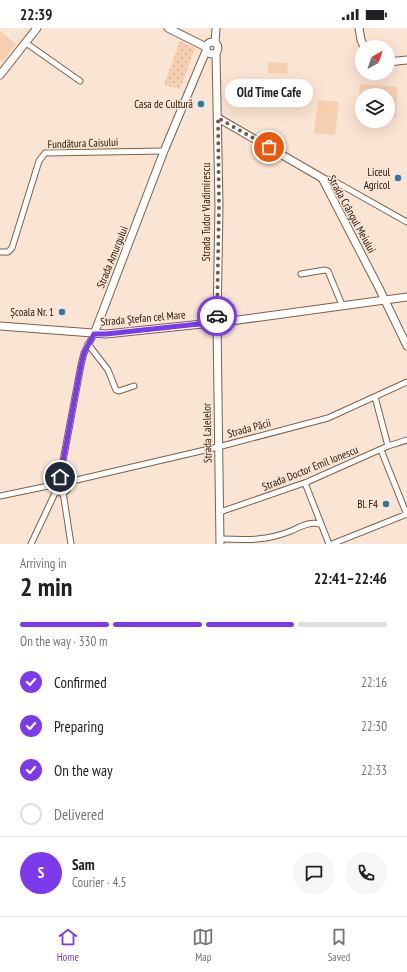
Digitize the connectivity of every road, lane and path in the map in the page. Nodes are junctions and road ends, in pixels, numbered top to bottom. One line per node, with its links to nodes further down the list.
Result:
1 (37, 28): 6 (street)
2 (168, 28): 8 (street)
3 (216, 28): 7 (street, Strada Tudor Vladimirescu)
4 (359, 28): 5 (street)
5 (361, 40)
6 (26, 42): 12 (street); 13 (street)
7 (215, 43): 8 (street); 9 (street, Strada Tudor Vladimirescu)
8 (206, 49): 9 (street); 15 (street, Strada Amurgului)
9 (216, 53): 14 (street, Strada Tudor Vladimirescu)
10 (407, 60): 11 (street)
11 (395, 61)
12 (0, 75)
13 (80, 81)
14 (218, 118): 16 (street, Strada Crângul Meiului); 23 (street, Strada Tudor Vladimirescu)
15 (164, 151): 18 (street, Fundătura Caisului); 25 (street, Strada Amurgului)
16 (322, 178): 17 (street); 21 (street, Strada Crângul Meiului)
17 (407, 222)
18 (0, 252)
19 (301, 274): 22 (street)
20 (407, 297): 21 (street, Strada Ștefan cel Mare)
21 (386, 300): 22 (street, Strada Ștefan cel Mare); 27 (street, Strada Crângul Meiului)
22 (342, 305): 23 (street, Strada Ștefan cel Mare)
23 (217, 322): 25 (street, Strada Ștefan cel Mare); 33 (street, Strada Lalelelor)
24 (0, 326): 25 (street, Strada Ștefan cel Mare)
25 (94, 334): 26 (street, Strada Amurgului)
26 (88, 344): 29 (street); 35 (street, Strada Amurgului)
27 (407, 346)
28 (407, 382): 30 (street, Strada Păcii)
29 (134, 386)
30 (375, 397): 32 (street); 33 (street, Strada Păcii)
31 (407, 440): 32 (street, Strada Doctor Emil Ionescu)
32 (388, 446): 34 (street, Strada Doctor Emil Ionescu)
33 (218, 447): 36 (street, Strada Păcii); 42 (street, Strada Lalelelor)
34 (381, 450): 37 (street, Strada Doctor Emil Ionescu); 43 (street)
35 (60, 477): 36 (street); 38 (street)
36 (68, 482): 40 (street)
37 (305, 483): 42 (street, Strada Doctor Emil Ionescu); 44 (street)
38 (53, 485): 39 (street); 41 (street)
39 (56, 491): 40 (street); 46 (street)
40 (63, 492): 47 (street)
41 (0, 496)
42 (220, 512): 45 (street, Strada Lalelelor)
43 (407, 515): 49 (street)
44 (320, 524): 45 (street); 48 (street)
45 (220, 542)
46 (31, 544)
47 (72, 544)
48 (328, 544)
49 (332, 544)

